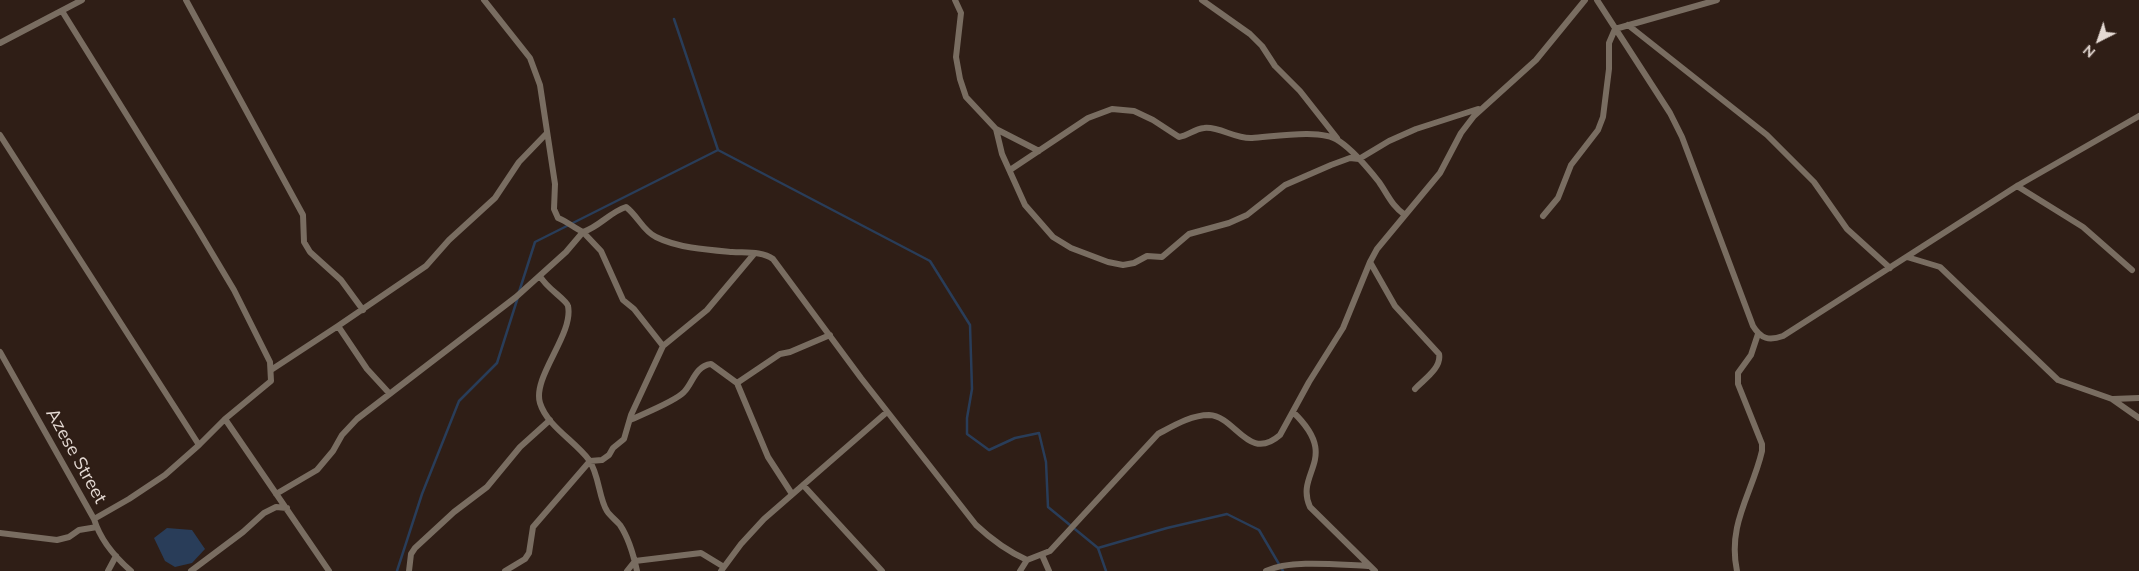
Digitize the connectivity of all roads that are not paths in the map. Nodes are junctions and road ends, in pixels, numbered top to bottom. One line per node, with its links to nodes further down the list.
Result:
1 (82, 0): 9 (street)
2 (186, 0): 32 (street)
3 (484, 0): 16 (street)
4 (955, 0): 15 (street)
5 (1202, 0): 18 (street)
6 (1585, 0): 13 (street)
7 (1597, 0): 11 (street)
8 (1716, 0): 10 (street)
9 (62, 11): 12 (street); 39 (street)
10 (1628, 25): 11 (street); 29 (street)
11 (1615, 29): 24 (street); 34 (street)
12 (0, 43)
13 (1481, 108): 20 (street); 23 (street)
14 (2139, 116): 22 (street)
15 (996, 129): 19 (street); 21 (street)
16 (547, 133): 25 (street); 32 (street)
17 (0, 134): 51 (street)
18 (1338, 139): 19 (street); 20 (street)
19 (1039, 151): 21 (street)
20 (1359, 159): 21 (street); 23 (street)
21 (1010, 170)
22 (2017, 186): 27 (street); 30 (street)
23 (1405, 215): 28 (street)
24 (1543, 216)
25 (583, 232): 26 (street); 31 (street); 36 (street)
26 (754, 254): 35 (street); 36 (street)
27 (1907, 257): 29 (street); 44 (street)
28 (1370, 262): 41 (street); 46 (street)
29 (1890, 268): 34 (street)
30 (2132, 270)
31 (540, 276): 42 (street); 49 (street)
32 (363, 310): 33 (street)
33 (338, 326): 39 (street); 42 (street)
34 (1758, 334): 80 (street)
35 (830, 335): 40 (street); 45 (street)
36 (662, 346): 50 (street)
37 (0, 352): 38 (street, Azese Street)
38 (2, 361): 57 (street, Azese Street)
39 (271, 370): 48 (street)
40 (737, 383): 50 (street); 55 (street)
41 (1415, 389)
42 (389, 394): 54 (street)
43 (2139, 398): 44 (street)
44 (2112, 399): 47 (street)
45 (888, 412): 53 (street); 62 (street)
46 (1293, 412): 60 (street); 64 (street)
47 (2139, 418)
48 (225, 419): 51 (street); 54 (street)
49 (550, 420): 52 (street); 71 (street)
50 (630, 420): 52 (street)
51 (199, 445): 57 (street)
52 (590, 462): 63 (street); 72 (street)
53 (803, 485): 55 (street); 75 (street)
54 (276, 494): 56 (street)
55 (792, 494): 66 (street)
56 (286, 508): 65 (street); 70 (street)
57 (94, 519): 58 (street, Azese Street)
58 (97, 527): 59 (street); 61 (street, Azese Street)
59 (0, 533)
60 (1042, 555): 62 (street); 77 (street)
61 (116, 556): 67 (street); 68 (street, Azese Street)
62 (1027, 560): 76 (street)
63 (634, 561): 66 (street); 73 (street); 74 (street)
64 (1368, 566): 78 (street); 79 (street)
65 (200, 569): 69 (street)
66 (723, 569)
67 (108, 571)
68 (132, 571)
69 (191, 571)
70 (329, 571)
71 (409, 571)
72 (505, 571)
73 (627, 571)
74 (637, 571)
75 (882, 571)
76 (1020, 571)
77 (1049, 571)
78 (1266, 571)
79 (1374, 571)
80 (1737, 571)

